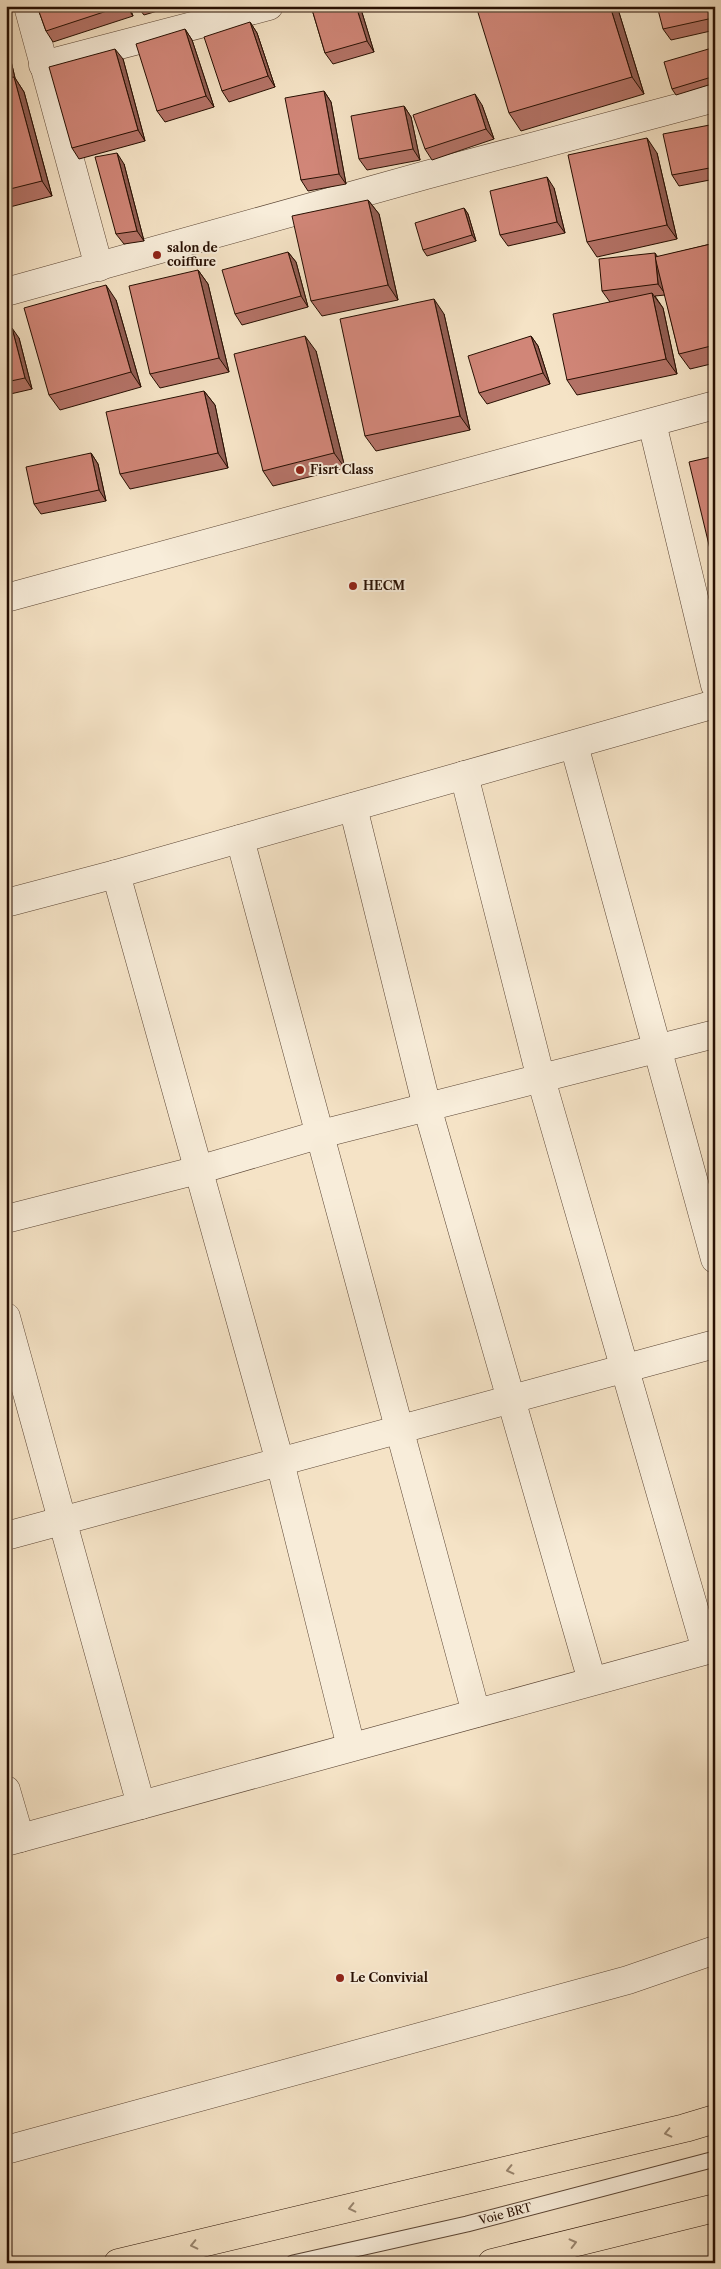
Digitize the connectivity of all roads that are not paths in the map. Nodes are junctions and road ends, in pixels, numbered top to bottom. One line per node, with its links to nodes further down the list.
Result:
1 (28, 6): 3 (street)
2 (259, 7): 3 (street)
3 (43, 65): 5 (street)
4 (715, 98): 5 (street)
5 (99, 267): 6 (street)
6 (6, 292)
7 (715, 405): 8 (street)
8 (652, 423): 9 (street); 10 (street)
9 (6, 598)
10 (715, 685)
11 (715, 704): 12 (street)
12 (574, 745): 13 (street); 19 (street)
13 (464, 775): 14 (street); 20 (street)
14 (353, 807): 15 (street); 21 (street)
15 (240, 838): 16 (street); 22 (street)
16 (116, 874): 17 (street); 23 (street)
17 (6, 902)
18 (715, 1034): 19 (street)
19 (656, 1048): 20 (street); 25 (street)
20 (541, 1079): 21 (street); 28 (street)
21 (427, 1107): 22 (street); 29 (street)
22 (321, 1134): 23 (street); 30 (street)
23 (198, 1170): 24 (street); 31 (street)
24 (6, 1219)
25 (715, 1259)
26 (6, 1317): 32 (street)
27 (715, 1344): 28 (street)
28 (624, 1368): 29 (street); 34 (street)
29 (512, 1399): 30 (street); 35 (street)
30 (400, 1429): 31 (street); 36 (street)
31 (280, 1462): 32 (street); 37 (street)
32 (63, 1521): 33 (street); 39 (street)
33 (6, 1536)
34 (711, 1649): 35 (street)
35 (592, 1681): 36 (street)
36 (476, 1713): 37 (street)
37 (351, 1748): 39 (street)
38 (6, 1790): 40 (street)
39 (141, 1805): 40 (street)
40 (13, 1840)
41 (715, 1950): 43 (street)
42 (715, 2119): 46 (main road, one-way to 46)
43 (6, 2150)
44 (715, 2159): 47 (lane, Voie BRT)
45 (715, 2208): 48 (main road, one-way to 45)
46 (118, 2263)
47 (293, 2263)
48 (492, 2263)

